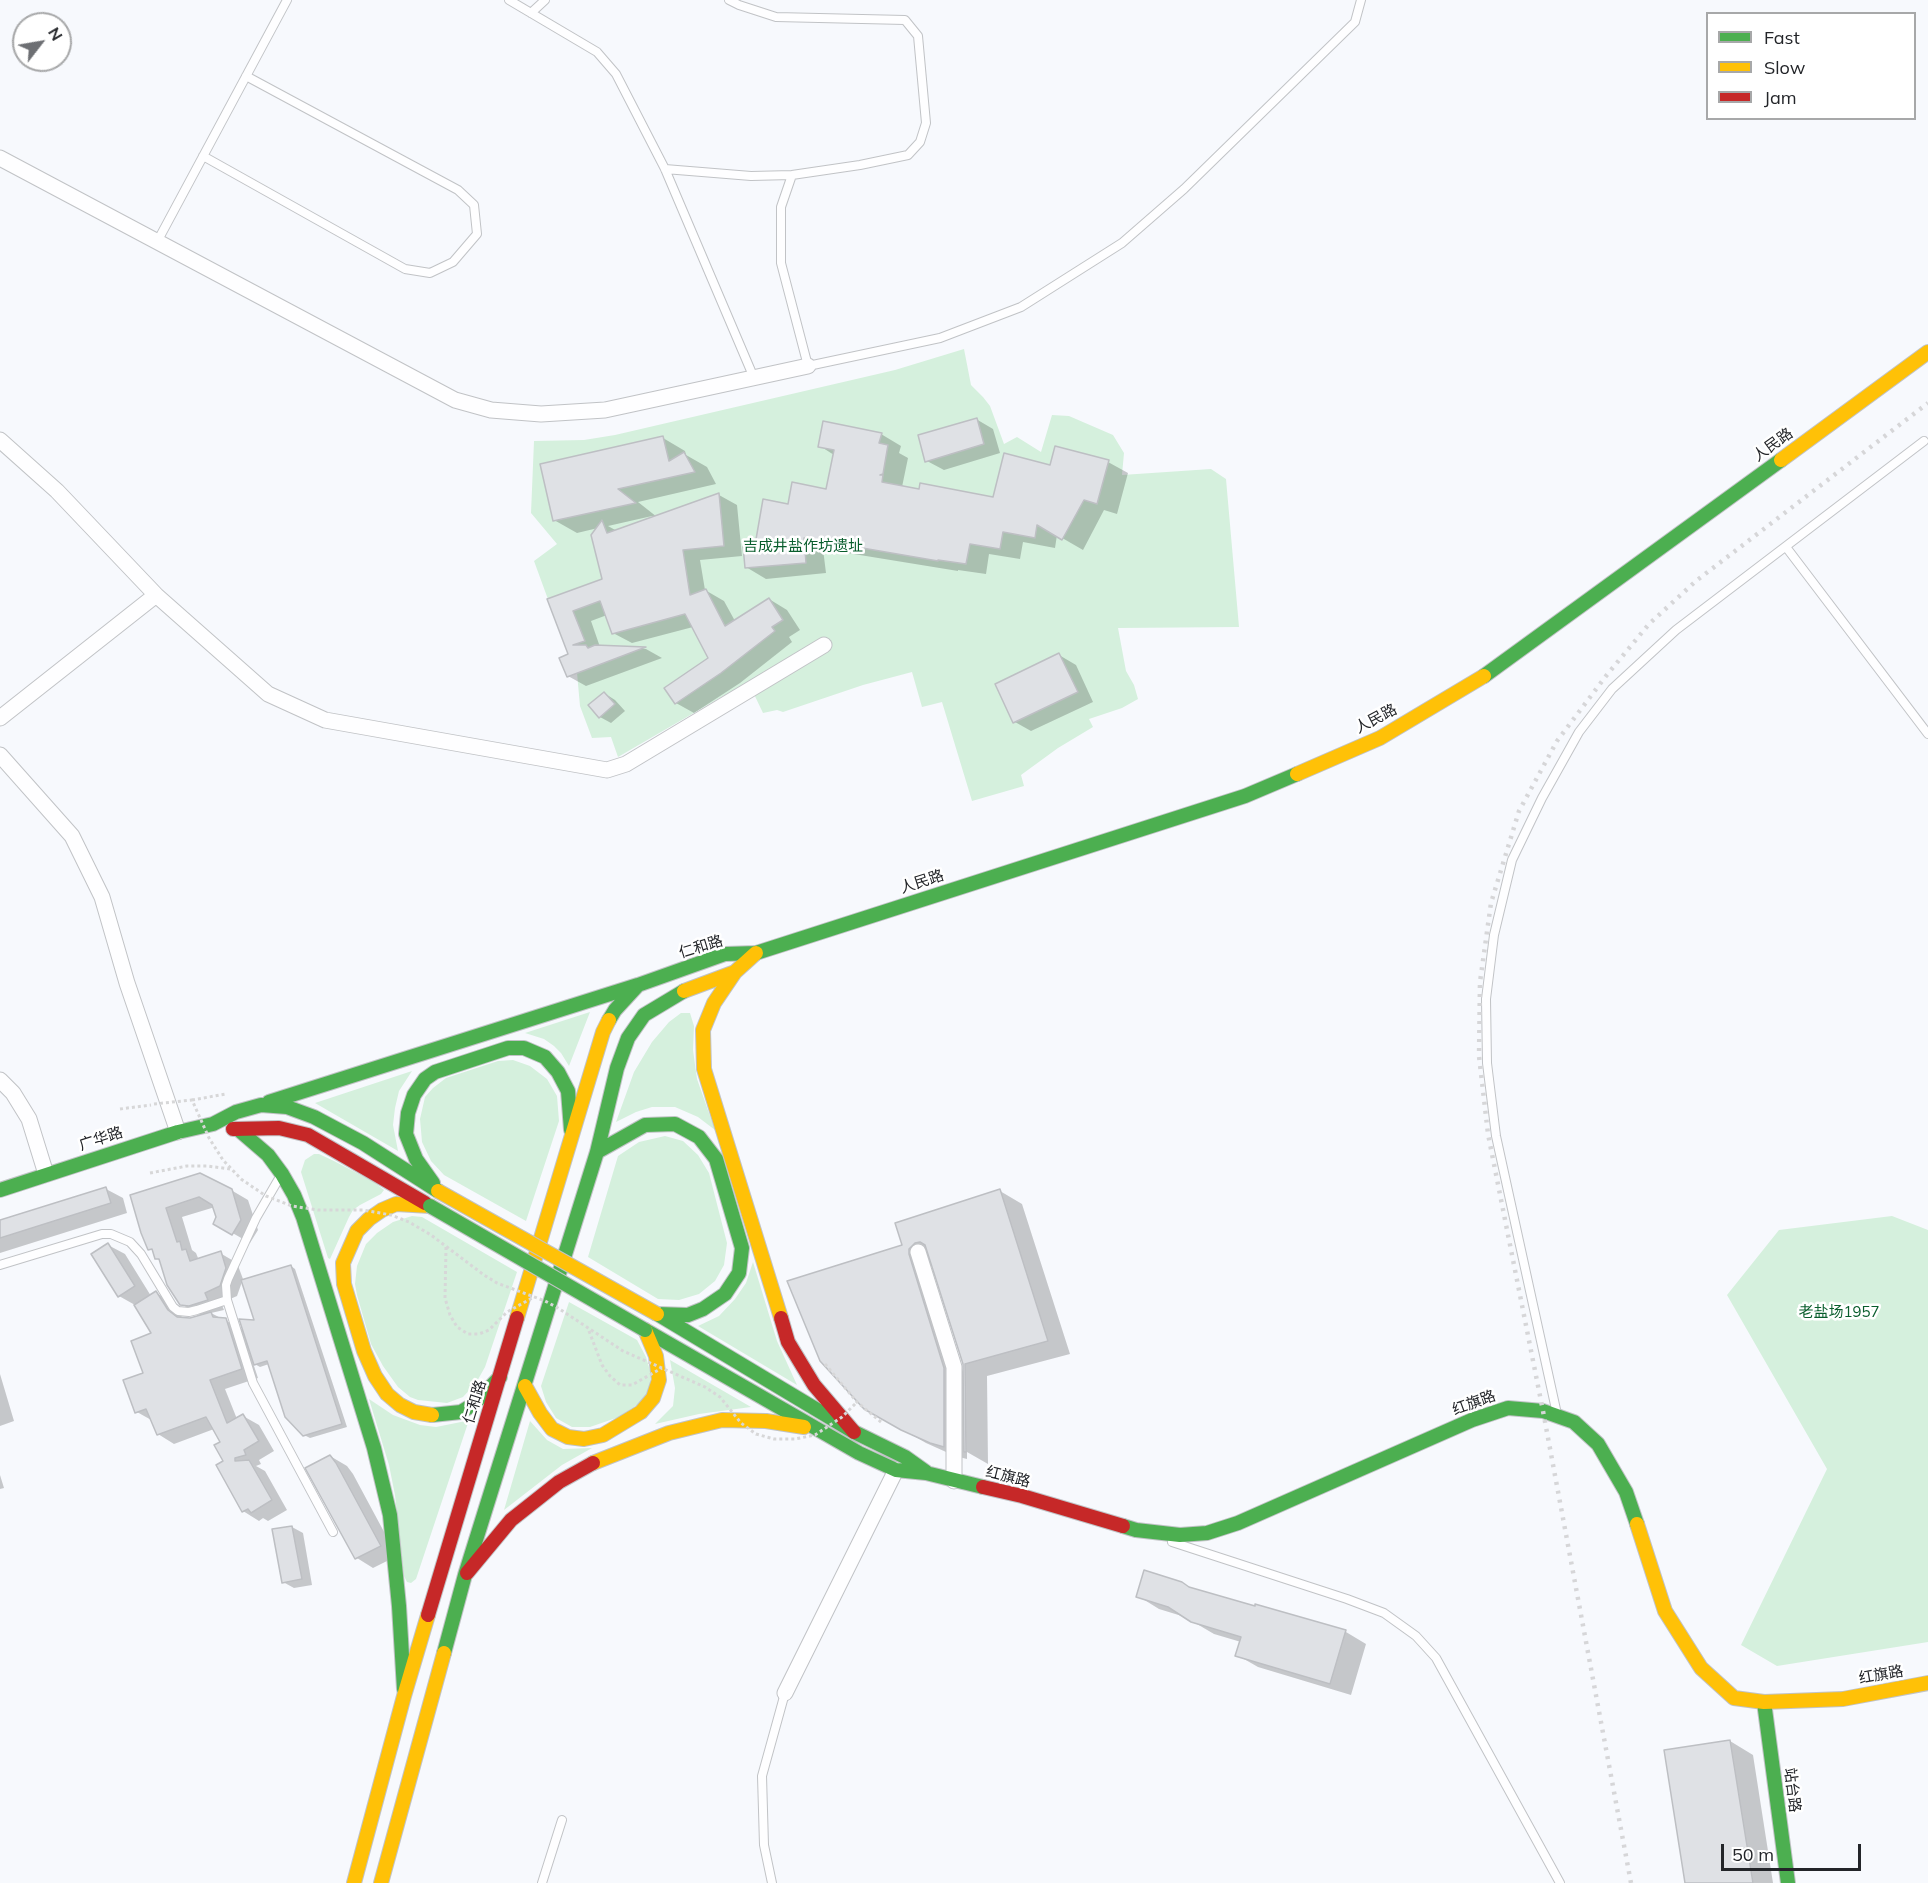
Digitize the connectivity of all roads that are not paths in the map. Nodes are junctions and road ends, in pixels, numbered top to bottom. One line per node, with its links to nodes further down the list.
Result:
1 (287, 0): 7 (lane)
2 (509, 0): 6 (lane)
3 (545, 0): 6 (lane)
4 (729, 0): 11 (lane)
5 (1361, 0): 14 (lane)
6 (531, 13): 10 (lane)
7 (246, 76): 8 (lane); 8 (lane)
8 (203, 156): 12 (lane)
9 (0, 159): 12 (street)
10 (665, 169): 11 (lane); 15 (lane)
11 (792, 175): 14 (lane)
12 (157, 242): 15 (street)
13 (1928, 352): 24 (main road, 人民路)
14 (808, 366): 15 (street)
15 (754, 378)
16 (0, 440): 19 (street)
17 (1924, 441): 18 (lane)
18 (1786, 547): 22 (lane); 46 (lane)
19 (156, 595): 20 (street); 21 (street)
20 (824, 645)
21 (0, 718)
22 (1928, 734)
23 (0, 754): 31 (street)
24 (756, 953): 25 (main road); 26 (main road, 仁和路)
25 (735, 972): 33 (main road); 48 (main road)
26 (638, 985): 28 (main road); 32 (main road, 仁和路)
27 (0, 1080): 34 (street)
28 (261, 1105): 29 (main road); 37 (main road)
29 (213, 1124): 30 (main road); 31 (main road, 广华路)
30 (239, 1130): 35 (main road); 38 (main road)
31 (178, 1132): 34 (main road, 广华路)
32 (572, 1139): 37 (main road); 44 (main road, 仁和路)
33 (597, 1152): 42 (main road); 45 (main road)
34 (46, 1174): 36 (main road, 广华路)
35 (282, 1174): 41 (lane); 57 (main road)
36 (0, 1190)
37 (438, 1191): 42 (main road, bridge)
38 (430, 1206): 43 (main road, bridge); 44 (main road)
39 (918, 1252): 51 (street)
40 (0, 1265): 41 (lane)
41 (227, 1300): 53 (lane)
42 (657, 1314): 48 (main road)
43 (645, 1330): 45 (main road); 47 (main road)
44 (500, 1377): 57 (main road, 仁和路)
45 (525, 1386): 54 (main road)
46 (1557, 1416): 52 (main road, 红旗路); 58 (main road, 红旗路)
47 (814, 1428): 49 (main road); 54 (main road)
48 (854, 1432): 50 (main road)
49 (896, 1470): 50 (main road); 56 (street)
50 (926, 1473): 51 (main road, 红旗路)
51 (954, 1481): 52 (main road, 红旗路)
52 (1136, 1530): 64 (lane)
53 (333, 1532)
54 (465, 1575): 61 (main road)
55 (1928, 1683): 58 (main road, 红旗路)
56 (786, 1693): 63 (lane)
57 (404, 1696): 60 (main road, 仁和路)
58 (1764, 1702): 65 (main road, 站台路)
59 (562, 1820): 62 (lane)
60 (354, 1883)
61 (381, 1883)
62 (542, 1883)
63 (772, 1883)
64 (1560, 1883)
65 (1788, 1883)

